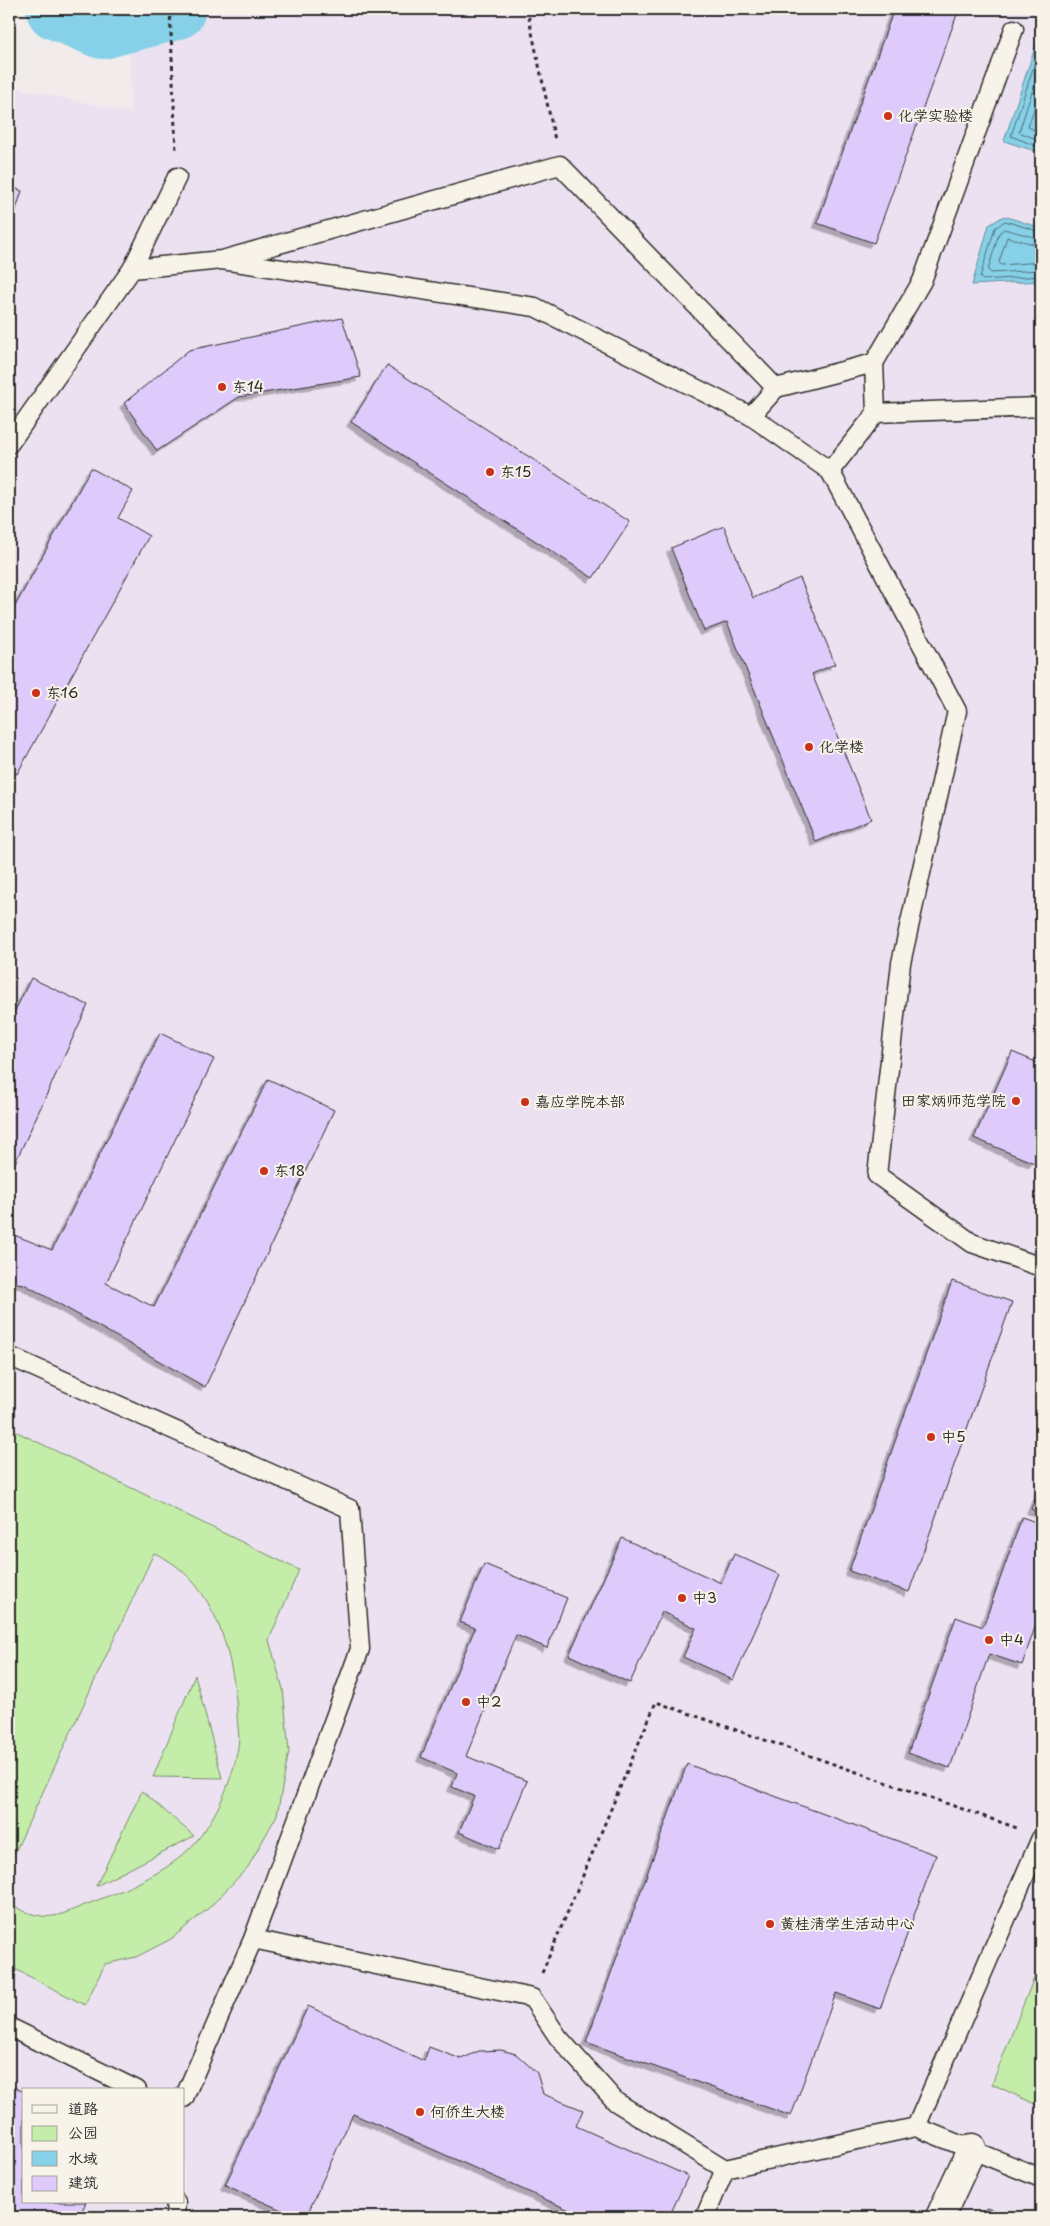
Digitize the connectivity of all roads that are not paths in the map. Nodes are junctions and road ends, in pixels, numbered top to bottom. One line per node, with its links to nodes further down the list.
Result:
1 (1014, 29): 5 (lane)
2 (177, 176): 4 (lane)
3 (222, 260): 4 (lane); 6 (lane); 9 (lane)
4 (132, 269): 10 (lane)
5 (874, 363): 6 (lane); 8 (lane)
6 (776, 388): 9 (lane)
7 (1041, 407): 8 (lane)
8 (876, 413): 11 (lane)
9 (751, 416): 11 (lane)
10 (9, 444)
11 (830, 471): 12 (lane)
12 (1041, 1267)
13 (9, 1356): 15 (lane)
14 (1041, 1838): 19 (lane)
15 (253, 1939): 18 (lane); 21 (lane)
16 (9, 2027): 17 (lane)
17 (133, 2088)
18 (185, 2096)
19 (916, 2127): 20 (lane); 21 (lane)
20 (972, 2148): 22 (lane); 26 (street)
21 (725, 2169): 25 (lane)
22 (1041, 2178)
23 (176, 2204): 24 (lane)
24 (175, 2217)
25 (705, 2217)
26 (940, 2217)

